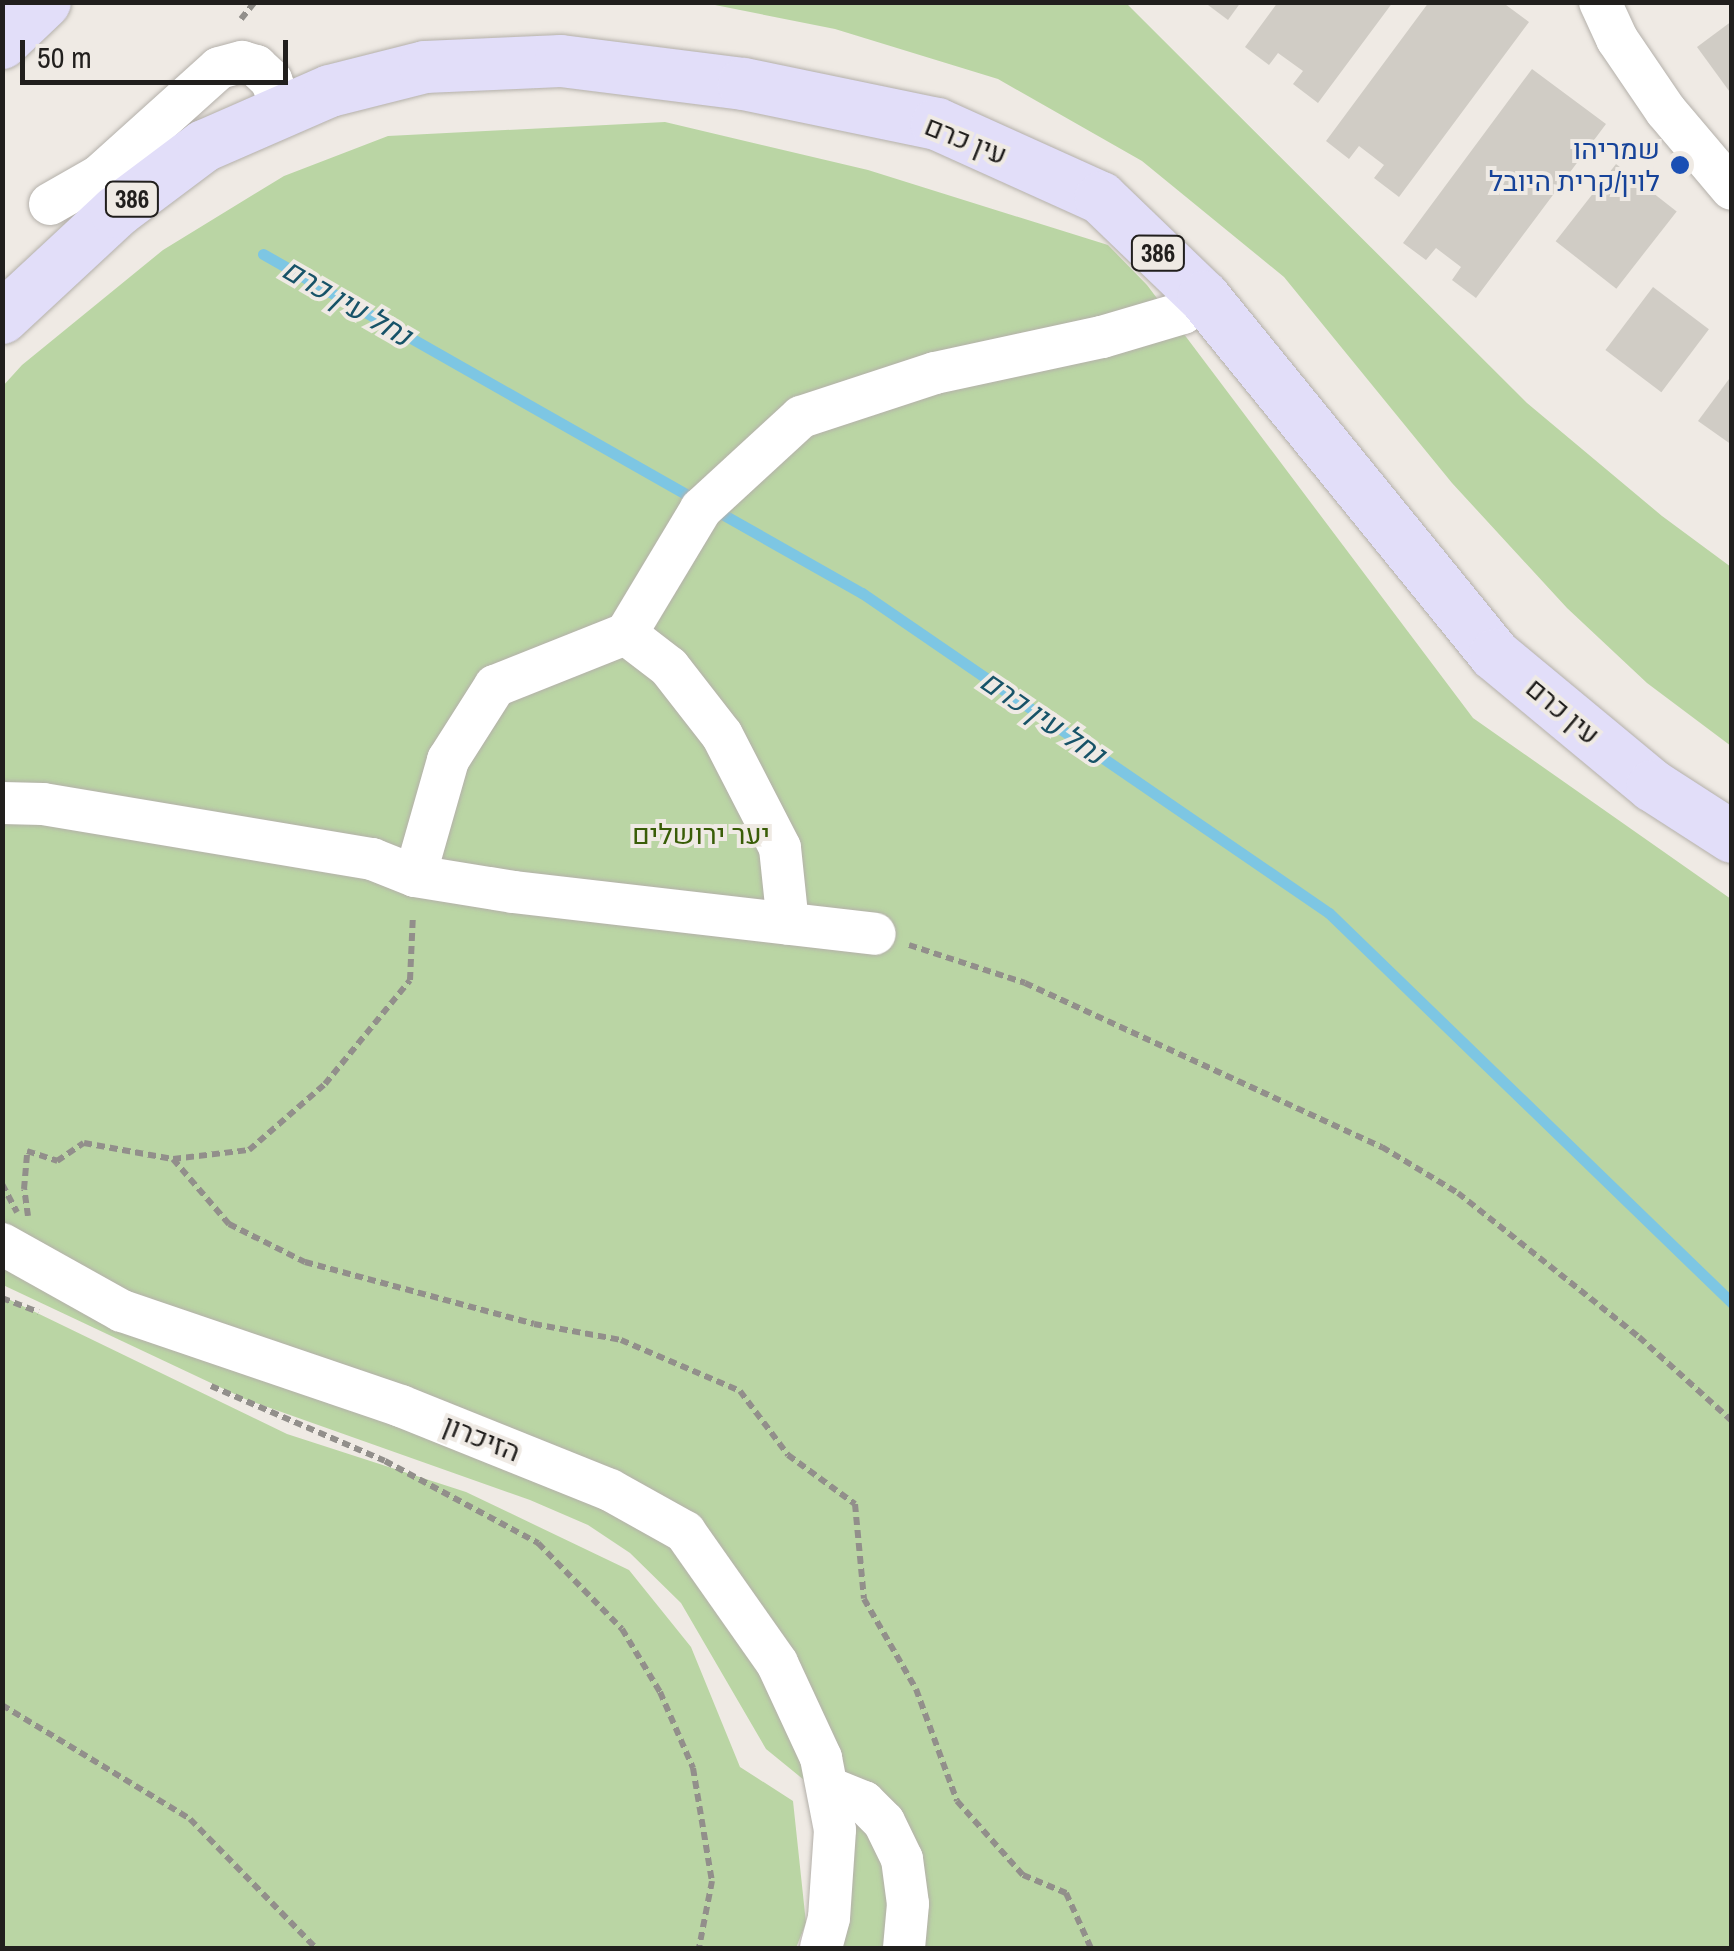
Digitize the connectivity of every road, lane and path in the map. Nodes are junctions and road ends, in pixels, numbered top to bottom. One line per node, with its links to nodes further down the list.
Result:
1 (255, 2): 4 (path)
2 (1600, 2): 7 (street)
3 (29, 5): 5 (main road)
4 (242, 18)
5 (2, 43)
6 (275, 92): 8 (street); 9 (main road, עין כרם / 386); 10 (main road, עין כרם / 386)
7 (1732, 189)
8 (50, 204)
9 (1204, 297): 11 (street); 13 (main road, עין כרם / 386)
10 (2, 318)
11 (626, 634): 14 (street); 15 (street)
12 (2, 803): 14 (street)
13 (1732, 837)
14 (415, 876): 15 (street); 17 (path)
15 (788, 924): 16 (street)
16 (875, 934): 21 (path)
17 (16, 1250): 23 (street, הזיכרון)
18 (2, 1298): 19 (path)
19 (54, 1319)
20 (193, 1378): 25 (path)
21 (1732, 1422)
22 (2, 1704): 24 (path)
23 (829, 1788): 26 (street, הזיכרון); 27 (street)
24 (316, 1948)
25 (698, 1948)
26 (821, 1948)
27 (904, 1948)

